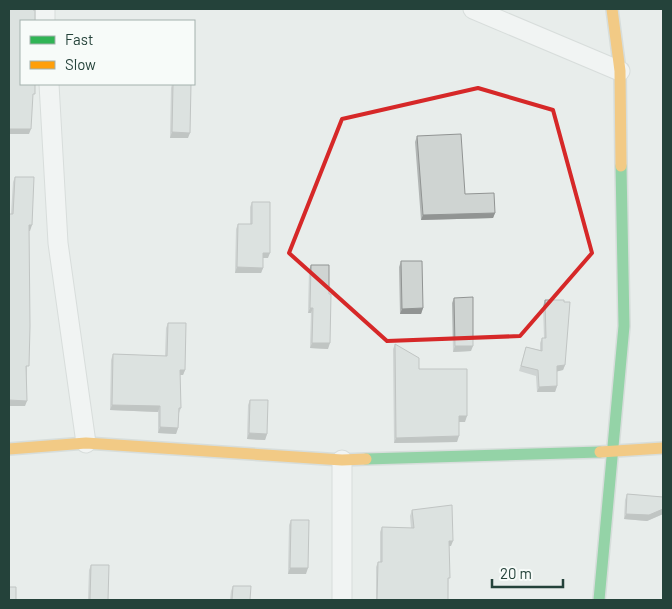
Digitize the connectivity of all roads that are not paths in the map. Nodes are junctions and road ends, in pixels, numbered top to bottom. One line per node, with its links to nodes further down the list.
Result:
1 (473, 9): 3 (street)
2 (612, 9): 3 (street)
3 (620, 71): 8 (street)
4 (49, 85): 5 (street)
5 (86, 443): 7 (street); 9 (street)
6 (663, 448): 8 (street)
7 (9, 449)
8 (613, 452): 9 (street); 11 (street)
9 (342, 460): 10 (street)
10 (342, 600)
11 (599, 600)

